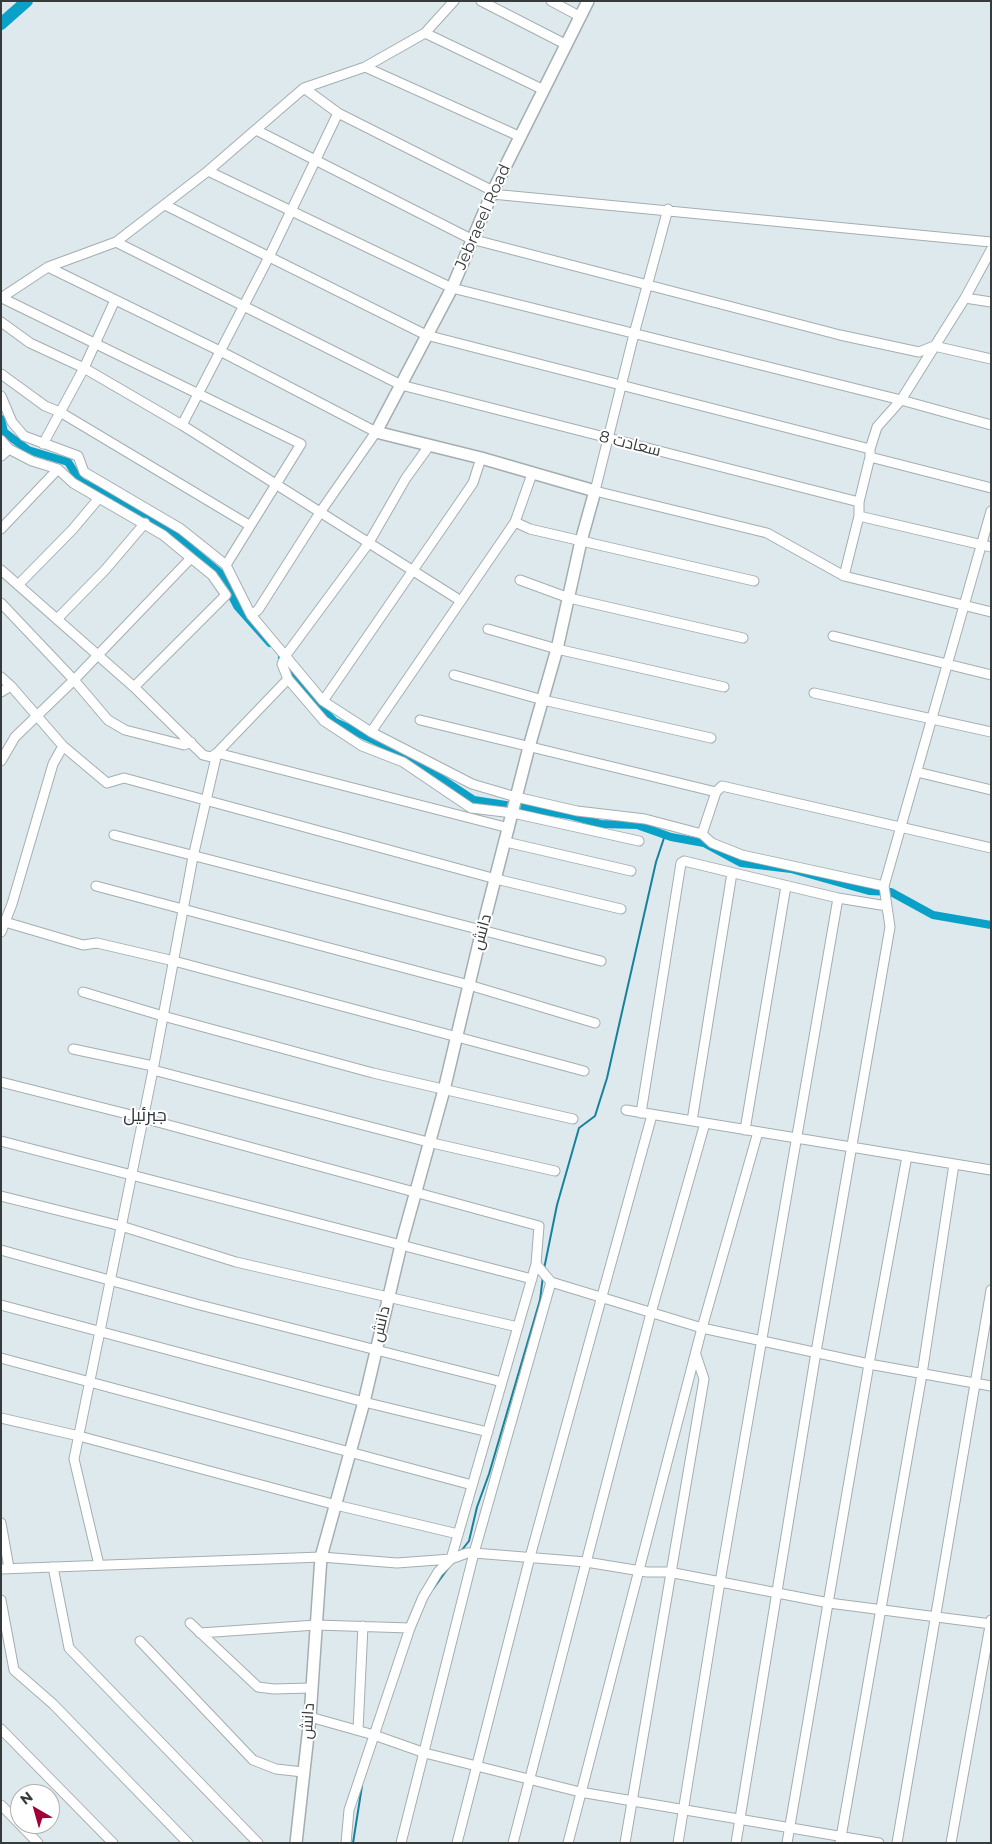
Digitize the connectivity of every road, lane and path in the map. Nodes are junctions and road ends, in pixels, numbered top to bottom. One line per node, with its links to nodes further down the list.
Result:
1 (454, 1): 6 (street)
2 (482, 1): 7 (street)
3 (550, 1): 5 (street)
4 (588, 1): 5 (main road, Jebraeel Road)
5 (581, 17): 7 (main road, Jebraeel Road)
6 (425, 33): 8 (street); 10 (street)
7 (565, 44): 10 (main road, Jebraeel Road)
8 (365, 67): 9 (street); 13 (street)
9 (304, 88): 11 (street); 12 (street)
10 (544, 90): 13 (main road, Jebraeel Road)
11 (338, 113): 14 (street); 16 (street)
12 (256, 130): 14 (street); 15 (street)
13 (520, 137): 16 (main road, Jebraeel Road)
14 (313, 161): 19 (street); 20 (street)
15 (208, 171): 17 (street); 19 (street)
16 (493, 192): 18 (street); 20 (main road, Jebraeel Road)
17 (165, 204): 21 (street); 24 (street)
18 (668, 210): 22 (street); 26 (street)
19 (292, 212): 24 (street); 27 (street)
20 (471, 239): 26 (street); 27 (main road, Jebraeel Road)
21 (116, 242): 25 (street); 32 (street, سعادت 8)
22 (991, 242)
23 (991, 250): 29 (street)
24 (269, 258): 32 (street); 35 (street)
25 (48, 267): 28 (street); 30 (street)
26 (647, 284): 34 (street); 37 (street)
27 (452, 288): 34 (street); 35 (main road, Jebraeel Road)
28 (2, 298): 36 (street)
29 (965, 298): 31 (street); 37 (street)
30 (115, 300): 36 (street); 38 (street)
31 (991, 302)
32 (245, 306): 38 (street); 42 (street, سعادت 8)
33 (1, 322): 40 (street)
34 (634, 334): 43 (street); 46 (street)
35 (426, 335): 42 (main road, Jebraeel Road); 43 (street)
36 (94, 343): 40 (street); 44 (street)
37 (934, 346): 39 (street); 46 (street)
38 (222, 352): 44 (street); 50 (street)
39 (991, 359)
40 (84, 368): 47 (street); 48 (street)
41 (1, 374): 47 (street)
42 (401, 385): 50 (main road, Jebraeel Road); 51 (street, سعادت 8)
43 (621, 385): 51 (street); 56 (street)
44 (199, 394): 48 (street); 61 (street)
45 (1, 396): 53 (street)
46 (901, 400): 49 (street); 56 (street)
47 (60, 412): 53 (street); 71 (street)
48 (182, 425): 61 (street)
49 (991, 425)
50 (376, 432): 54 (main road); 66 (street)
51 (609, 439): 63 (street); 65 (street, سعادت 8)
52 (1, 440): 55 (street)
53 (43, 444): 78 (street)
54 (429, 446): 58 (main road); 74 (street)
55 (9, 449): 57 (street); 59 (street)
56 (870, 453): 62 (street); 65 (street)
57 (1, 456)
58 (481, 458): 60 (main road); 80 (street)
59 (58, 469): 64 (street); 72 (street)
60 (532, 474): 63 (main road); 69 (street)
61 (277, 483): 66 (street); 71 (street)
62 (991, 488)
63 (596, 491): 73 (main road, دانش); 81 (street)
64 (99, 498): 70 (street); 84 (street)
65 (859, 502): 68 (street)
66 (321, 511): 74 (street); 90 (street)
67 (991, 511): 75 (street)
68 (859, 516): 75 (street); 81 (street)
69 (515, 522): 73 (street); 86 (street)
70 (145, 524): 77 (street); 91 (street)
71 (249, 525): 78 (street)
72 (1, 529)
73 (581, 541): 83 (street); 85 (main road, دانش)
74 (368, 544): 80 (street); 97 (street)
75 (981, 544): 76 (street); 88 (street)
76 (991, 547)
77 (191, 558): 96 (street); 106 (street)
78 (226, 565): 90 (street)
79 (1, 570): 84 (street)
80 (414, 570): 86 (street); 110 (street)
81 (844, 576): 88 (street)
82 (520, 580): 85 (street)
83 (754, 581)
84 (18, 585): 91 (street)
85 (569, 598): 94 (street); 95 (main road, دانش)
86 (461, 601): 114 (street)
87 (1, 603): 103 (street)
88 (964, 606): 89 (street); 98 (street)
89 (991, 612)
90 (251, 615): 97 (street)
91 (57, 619): 96 (street)
92 (488, 629): 95 (street)
93 (833, 636): 98 (street)
94 (742, 638)
95 (557, 649): 105 (street); 109 (main road, دانش)
96 (97, 654): 103 (street); 106 (street)
97 (286, 655): 102 (street); 110 (street)
98 (947, 664): 100 (street); 112 (street)
99 (454, 675): 109 (street)
100 (991, 675)
101 (1, 677): 104 (street)
102 (288, 679): 120 (street); 127 (street)
103 (74, 680): 111 (street); 117 (street)
104 (11, 686): 107 (street); 111 (street)
105 (724, 687)
106 (134, 688): 117 (street)
107 (1, 692)
108 (814, 693): 112 (street)
109 (543, 700): 116 (street); 119 (main road, دانش)
110 (323, 701): 114 (street)
111 (36, 716): 118 (street); 121 (street)
112 (934, 718): 115 (street); 122 (street)
113 (420, 720): 119 (street)
114 (371, 732): 125 (street)
115 (991, 732)
116 (710, 738)
117 (191, 742): 120 (street)
118 (63, 746): 126 (street); 146 (street)
119 (529, 747): 124 (street); 125 (main road, دانش)
120 (217, 753): 126 (street); 129 (street)
121 (1, 761)
122 (916, 772): 123 (street); 128 (street)
123 (991, 790)
124 (716, 792): 128 (street); 130 (street)
125 (516, 797): 127 (main road, دانش); 130 (street)
126 (206, 801): 135 (street); 138 (street)
127 (513, 813): 129 (main road, دانش); 132 (street)
128 (903, 827): 134 (street); 141 (street)
129 (509, 828): 133 (main road, دانش)
130 (702, 834): 141 (street)
131 (114, 835): 135 (street)
132 (639, 841)
133 (506, 842): 136 (street); 138 (main road, دانش)
134 (991, 848)
135 (193, 856): 144 (street); 147 (street)
136 (631, 871)
137 (732, 873): 140 (street); 162 (street); 166 (street)
138 (496, 878): 145 (street); 147 (main road, دانش)
139 (96, 886): 144 (street)
140 (786, 886): 142 (street); 168 (street)
141 (884, 886): 143 (street)
142 (838, 898): 143 (street); 170 (street)
143 (887, 906): 173 (street)
144 (184, 909): 149 (street); 151 (street)
145 (621, 909)
146 (5, 922): 148 (street); 149 (street)
147 (482, 930): 150 (street); 151 (main road, دانش)
148 (1, 932)
149 (174, 961): 153 (street); 155 (street)
150 (601, 961)
151 (468, 985): 154 (street); 155 (main road, دانش)
152 (82, 992): 153 (street)
153 (163, 1016): 157 (street); 160 (street)
154 (595, 1022)
155 (457, 1037): 158 (street); 160 (main road, دانش)
156 (73, 1049): 157 (street)
157 (153, 1068): 164 (street); 172 (street)
158 (584, 1071)
159 (1, 1082): 164 (street)
160 (444, 1090): 165 (street); 172 (main road, دانش)
161 (626, 1110): 162 (street)
162 (641, 1113): 163 (street)
163 (652, 1115): 166 (street); 190 (street)
164 (143, 1118): 178 (street); 179 (street)
165 (573, 1119)
166 (692, 1121): 167 (street)
167 (705, 1124): 168 (street); 192 (street)
168 (745, 1130): 169 (street)
169 (758, 1132): 170 (street); 194 (street)
170 (797, 1138): 173 (street); 196 (street)
171 (1, 1141): 178 (street)
172 (428, 1142): 177 (street); 179 (main road, دانش)
173 (851, 1147): 174 (street); 198 (street)
174 (907, 1156): 175 (street); 201 (street)
175 (954, 1164): 176 (street); 202 (street)
176 (991, 1170)
177 (555, 1171)
178 (132, 1174): 181 (street); 182 (street)
179 (416, 1194): 182 (main road, دانش); 184 (street)
180 (1, 1196): 181 (street)
181 (121, 1226): 186 (street); 189 (street)
182 (401, 1245): 185 (street); 189 (main road, دانش)
183 (1, 1250): 186 (street)
184 (536, 1264): 185 (street); 187 (street)
185 (532, 1279): 193 (street)
186 (111, 1280): 195 (street); 197 (street)
187 (551, 1282): 190 (street); 216 (street)
188 (991, 1290): 205 (street)
189 (388, 1296): 193 (street); 197 (main road, دانش)
190 (600, 1297): 192 (street); 218 (street)
191 (1, 1305): 195 (street)
192 (651, 1313): 194 (street); 220 (street)
193 (518, 1327): 204 (street)
194 (702, 1328): 196 (street); 199 (street)
195 (100, 1331): 203 (street); 207 (street)
196 (763, 1341): 198 (street); 226 (street)
197 (376, 1350): 204 (street); 207 (main road, دانش)
198 (816, 1352): 201 (street); 227 (street)
199 (696, 1355): 224 (street); 225 (street)
200 (1, 1358): 203 (street)
201 (868, 1364): 202 (street); 229 (street)
202 (922, 1374): 205 (street); 230 (street)
203 (90, 1382): 210 (street); 211 (street)
204 (502, 1382): 209 (street)
205 (975, 1384): 206 (street); 231 (street)
206 (991, 1386)
207 (364, 1402): 209 (street); 211 (main road, دانش)
208 (1, 1418): 210 (street)
209 (488, 1432): 212 (street)
210 (79, 1436): 213 (street); 221 (street)
211 (348, 1453): 212 (street); 213 (main road, دانش)
212 (472, 1485): 215 (street)
213 (336, 1505): 215 (street); 217 (main road, دانش)
214 (1, 1523): 223 (street)
215 (458, 1534): 219 (street)
216 (471, 1553): 218 (street); 219 (street); 244 (street)
217 (321, 1557): 219 (street); 221 (street); 234 (main road, دانش)
218 (530, 1557): 220 (street); 245 (street)
219 (451, 1559): 236 (street)
220 (586, 1562): 224 (street); 247 (street)
221 (99, 1565): 222 (street)
222 (53, 1567): 223 (street); 258 (street)
223 (5, 1569)
224 (639, 1570): 225 (street); 248 (street)
225 (669, 1572): 226 (street); 249 (street)
226 (720, 1582): 227 (street); 251 (street)
227 (777, 1593): 229 (street); 252 (street)
228 (1, 1600): 257 (street)
229 (829, 1602): 230 (street); 253 (street)
230 (882, 1610): 231 (street); 254 (street)
231 (935, 1617): 232 (street); 270 (street)
232 (990, 1622): 271 (street)
233 (190, 1623): 237 (street)
234 (316, 1625): 235 (street); 237 (street); 239 (main road, دانش)
235 (363, 1626): 236 (street); 242 (street)
236 (410, 1628): 243 (street)
237 (200, 1633): 239 (street)
238 (140, 1641): 246 (street)
239 (310, 1688): 240 (main road, دانش)
240 (310, 1717): 242 (street); 246 (main road, دانش)
241 (1, 1729): 256 (street)
242 (358, 1730): 243 (street)
243 (374, 1735): 244 (street); 260 (street)
244 (425, 1754): 245 (street); 261 (street)
245 (476, 1768): 247 (street); 262 (street)
246 (303, 1772): 259 (main road, دانش)
247 (530, 1781): 248 (street); 263 (street)
248 (580, 1792): 249 (street); 264 (street)
249 (632, 1800): 251 (street); 265 (street)
250 (1, 1805): 255 (street)
251 (683, 1809): 252 (street); 266 (street)
252 (740, 1820): 253 (street); 267 (street)
253 (789, 1830): 254 (street); 268 (street)
254 (840, 1839): 269 (street)
255 (38, 1843)
256 (113, 1843)
257 (188, 1843)
258 (258, 1843)
259 (296, 1843)
260 (346, 1843)
261 (401, 1843)
262 (457, 1843)
263 (513, 1843)
264 (568, 1843)
265 (624, 1843)
266 (678, 1843)
267 (736, 1843)
268 (787, 1843)
269 (878, 1843)
270 (897, 1843)
271 (951, 1843)

